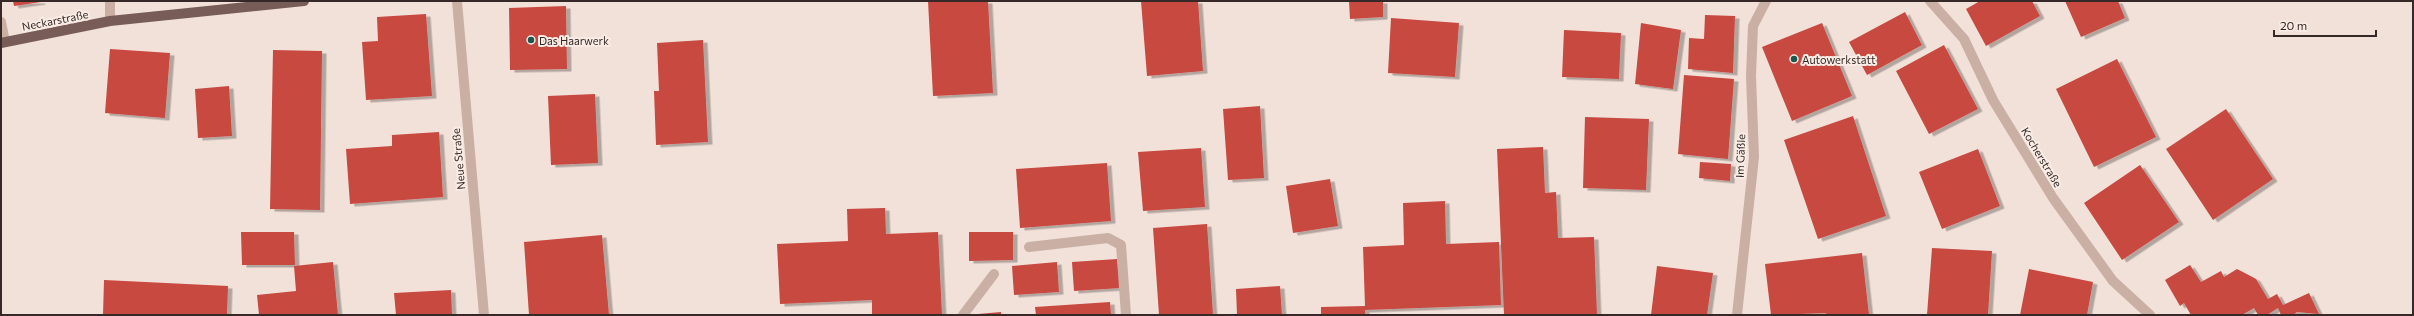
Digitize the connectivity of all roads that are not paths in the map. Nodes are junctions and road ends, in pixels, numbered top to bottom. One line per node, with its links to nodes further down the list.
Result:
1 (110, 1): 7 (street)
2 (304, 1): 7 (main road, Neckarstraße)
3 (457, 1): 11 (street, Neue Straße)
4 (1766, 1): 14 (street, Im Gäßle)
5 (1930, 1): 15 (street, Kocherstraße)
6 (1, 22): 8 (street)
7 (110, 22): 8 (main road, Neckarstraße)
8 (3, 43)
9 (1029, 247): 13 (street)
10 (994, 274): 12 (street)
11 (484, 315)
12 (963, 315)
13 (1126, 315)
14 (1737, 315)
15 (2150, 315)

